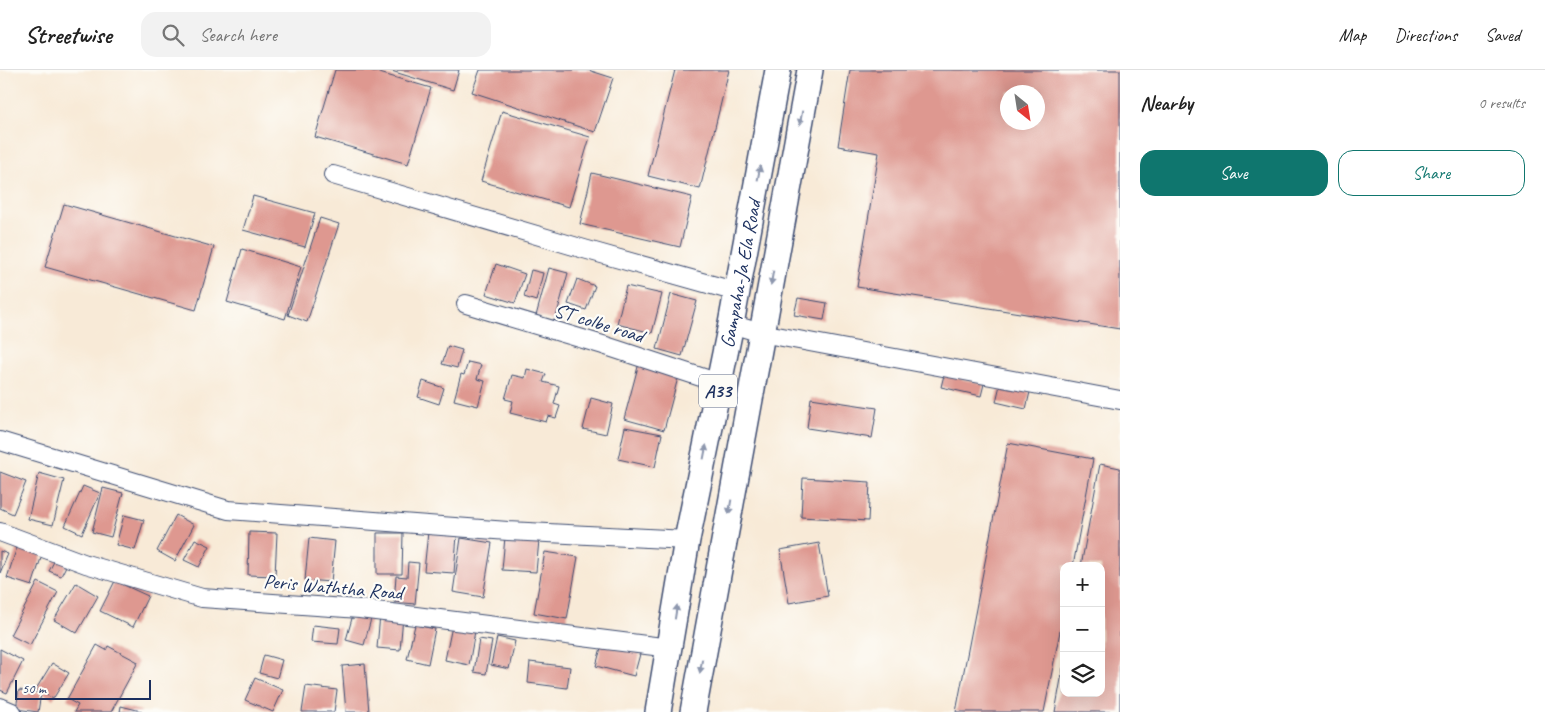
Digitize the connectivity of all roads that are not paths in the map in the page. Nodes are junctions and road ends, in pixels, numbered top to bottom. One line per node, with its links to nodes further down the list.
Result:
1 (778, 70): 4 (highway, Gampaha-Ja Ela Road / A33, one-way to 1)
2 (810, 70): 7 (highway, Gampaha-Ja Ela Road / A33, one-way to 7)
3 (333, 174): 4 (street)
4 (737, 292): 6 (highway, Gampaha-Ja Ela Road / A33)
5 (466, 304): 8 (street, ST colbe road)
6 (731, 324): 7 (street); 8 (highway, Gampaha-Ja Ela Road / A33)
7 (761, 333): 9 (street); 17 (highway, Gampaha-Ja Ela Road / A33, one-way to 17)
8 (719, 383): 12 (highway, Gampaha-Ja Ela Road / A33, one-way to 8)
9 (1120, 400)
10 (0, 441): 12 (street)
11 (0, 532): 13 (street, Peris Waththa Road)
12 (688, 540): 13 (highway, Gampaha-Ja Ela Road / A33, one-way to 12)
13 (670, 648): 16 (highway, Gampaha-Ja Ela Road / A33)
14 (0, 707): 15 (street)
15 (12, 712)
16 (658, 712)
17 (693, 712)

